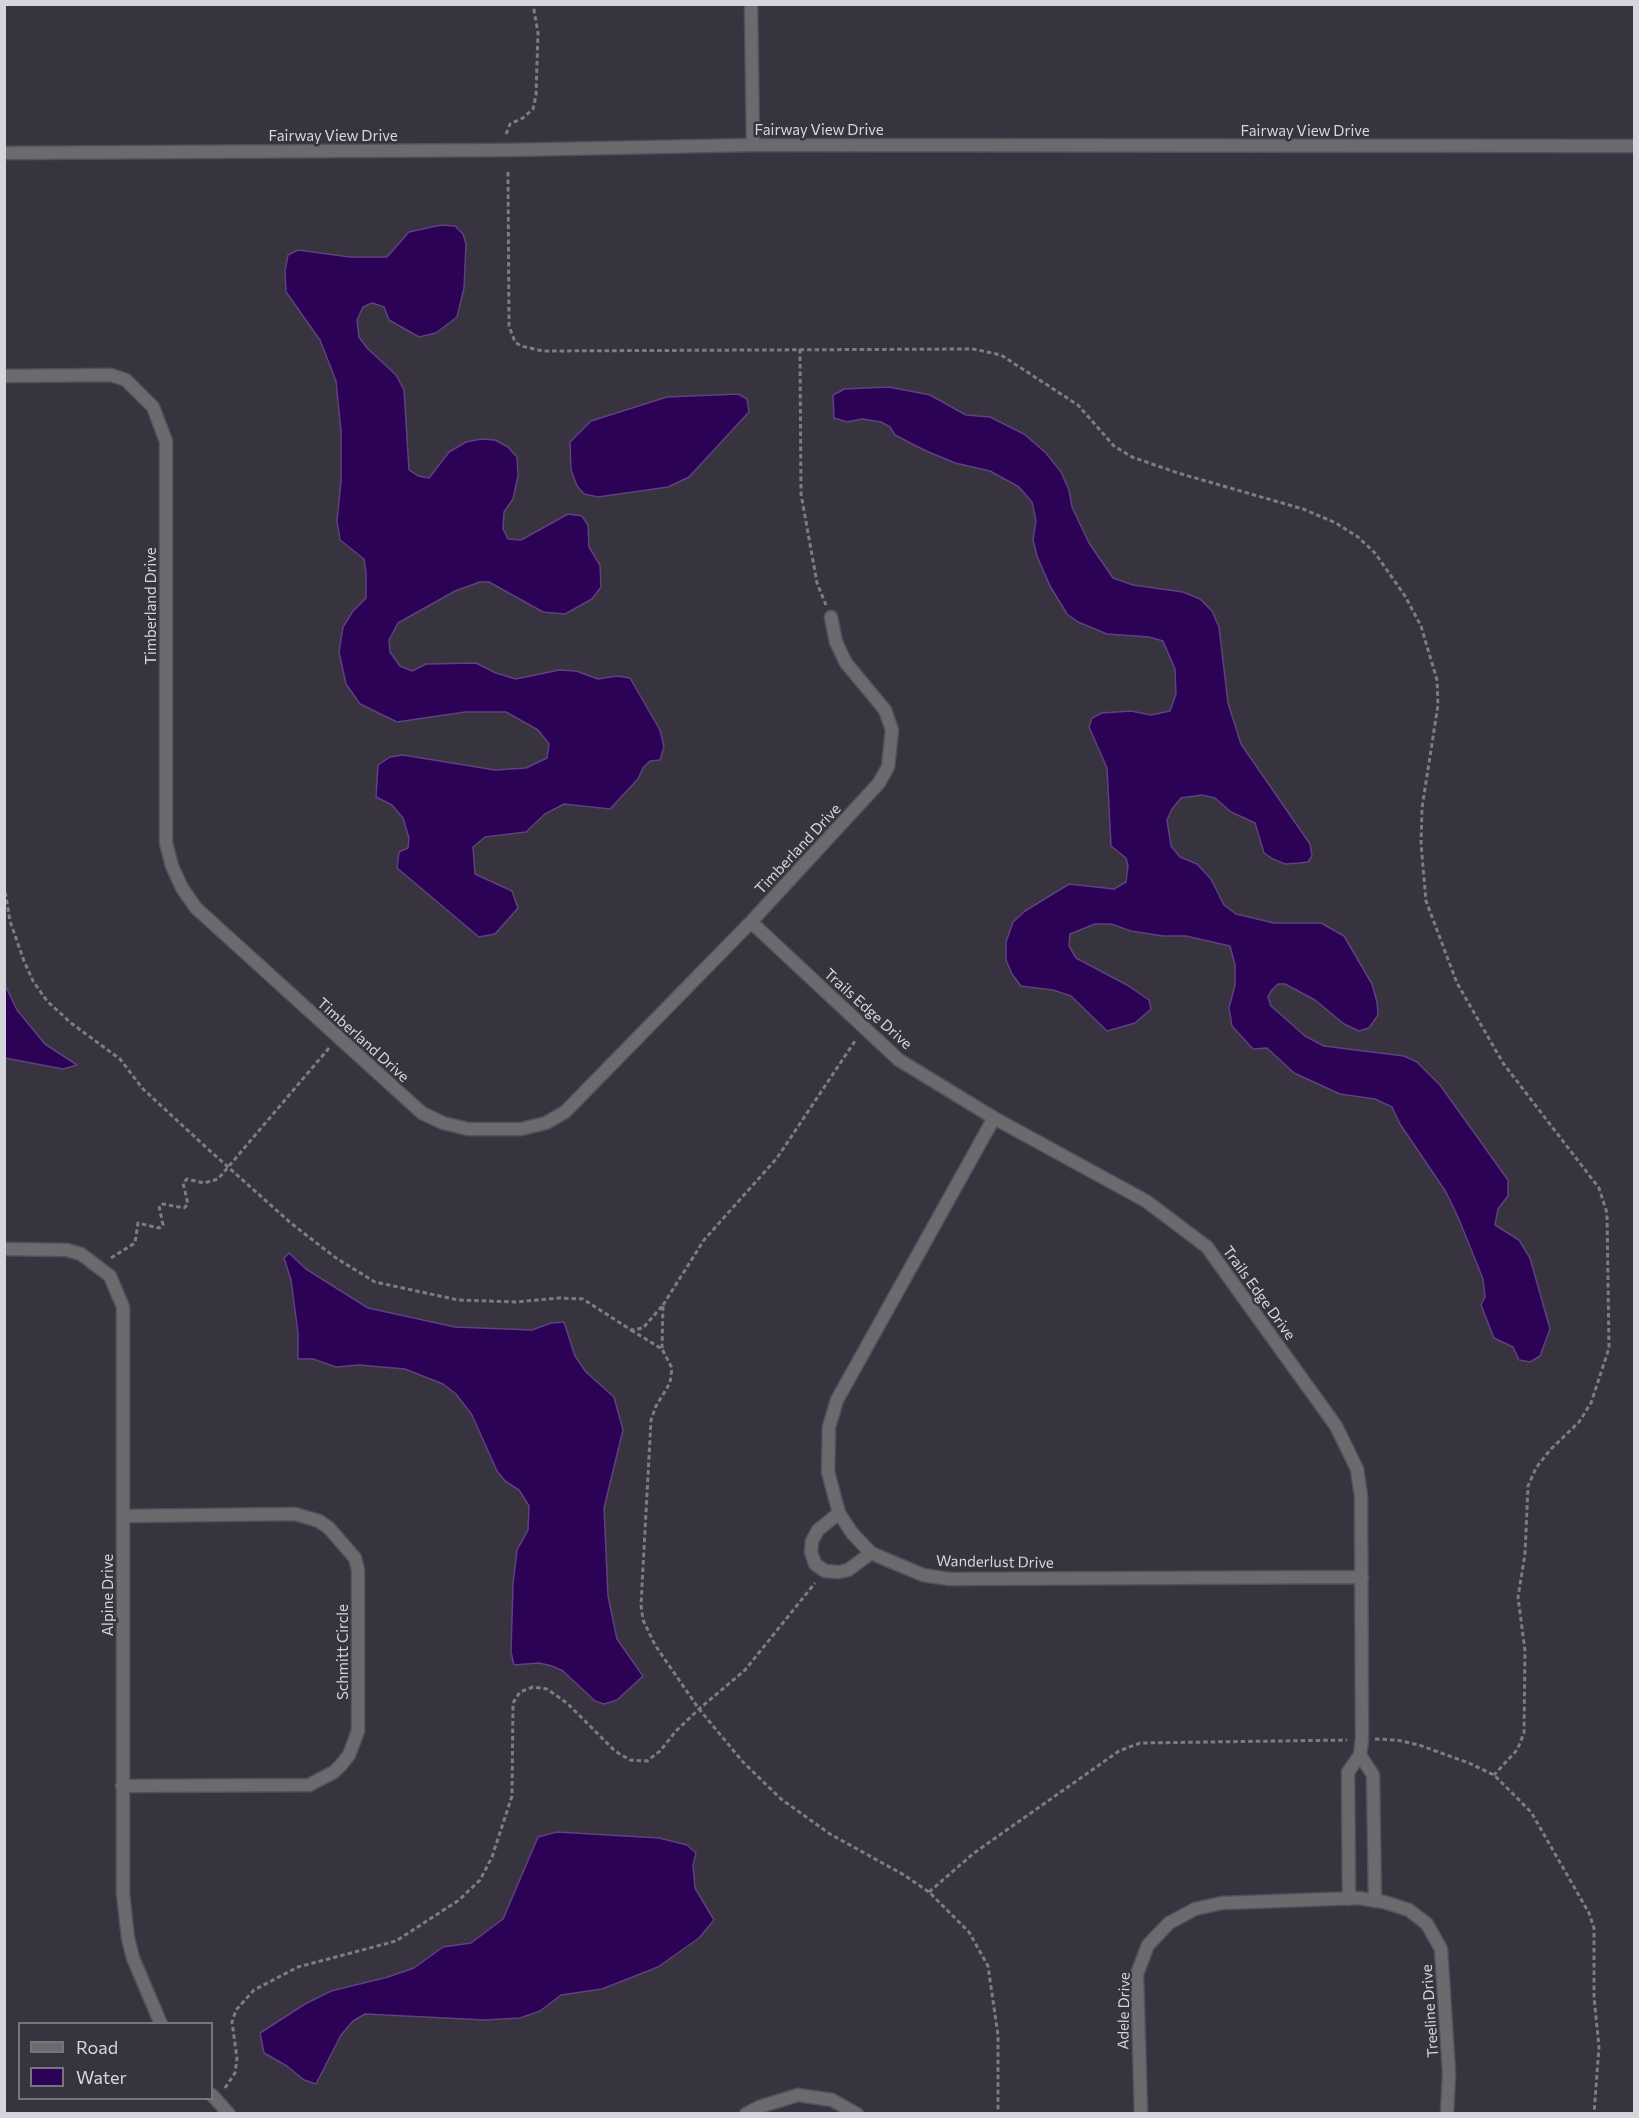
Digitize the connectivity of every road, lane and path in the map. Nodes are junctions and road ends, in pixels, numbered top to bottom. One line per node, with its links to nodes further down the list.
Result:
1 (533, 4): 5 (path)
2 (751, 4): 3 (street)
3 (753, 145): 4 (street, Fairway View Drive); 5 (street, Fairway View Drive)
4 (1635, 147)
5 (508, 150): 6 (street, Fairway View Drive)
6 (4, 153)
7 (508, 172): 8 (path)
8 (800, 349): 10 (path); 32 (path)
9 (4, 376): 16 (street, Timberland Drive)
10 (831, 617): 14 (street, Timberland Drive)
11 (4, 748): 12 (path)
12 (4, 789)
13 (4, 885): 18 (path)
14 (752, 922): 15 (street, Trails Edge Drive); 16 (street, Timberland Drive)
15 (864, 1028): 17 (street, Trails Edge Drive); 21 (path)
16 (338, 1037): 18 (path)
17 (994, 1118): 24 (street, Wanderlust Drive); 28 (street, Trails Edge Drive)
18 (230, 1167): 20 (path); 22 (path)
19 (4, 1249): 20 (street, Alpine Drive)
20 (99, 1266): 25 (street, Alpine Drive)
21 (663, 1305): 22 (path); 23 (path)
22 (631, 1330): 23 (path)
23 (662, 1349): 29 (path)
24 (839, 1513): 26 (street, Wanderlust Drive); 27 (street)
25 (123, 1516): 33 (street, Alpine Drive); 33 (street, Schmitt Circle)
26 (871, 1553): 27 (street); 28 (street, Wanderlust Drive)
27 (825, 1571): 29 (path)
28 (1362, 1577): 30 (street, Trails Edge Drive)
29 (699, 1709): 34 (path); 38 (path)
30 (1362, 1739): 31 (street, Trails Edge Drive); 32 (path); 34 (path)
31 (1360, 1755): 35 (street, Trails Edge Drive); 36 (street)
32 (1494, 1775): 46 (path)
33 (122, 1786): 37 (street, Alpine Drive)
34 (929, 1892): 43 (path)
35 (1349, 1899): 36 (street, Treeline Drive); 44 (street, Adele Drive)
36 (1375, 1901): 45 (street, Treeline Drive)
37 (160, 2022)
38 (226, 2087)
39 (213, 2097): 40 (street)
40 (226, 2113)
41 (746, 2114): 42 (street)
42 (857, 2114)
43 (998, 2114)
44 (1141, 2114)
45 (1447, 2114)
46 (1594, 2114)

